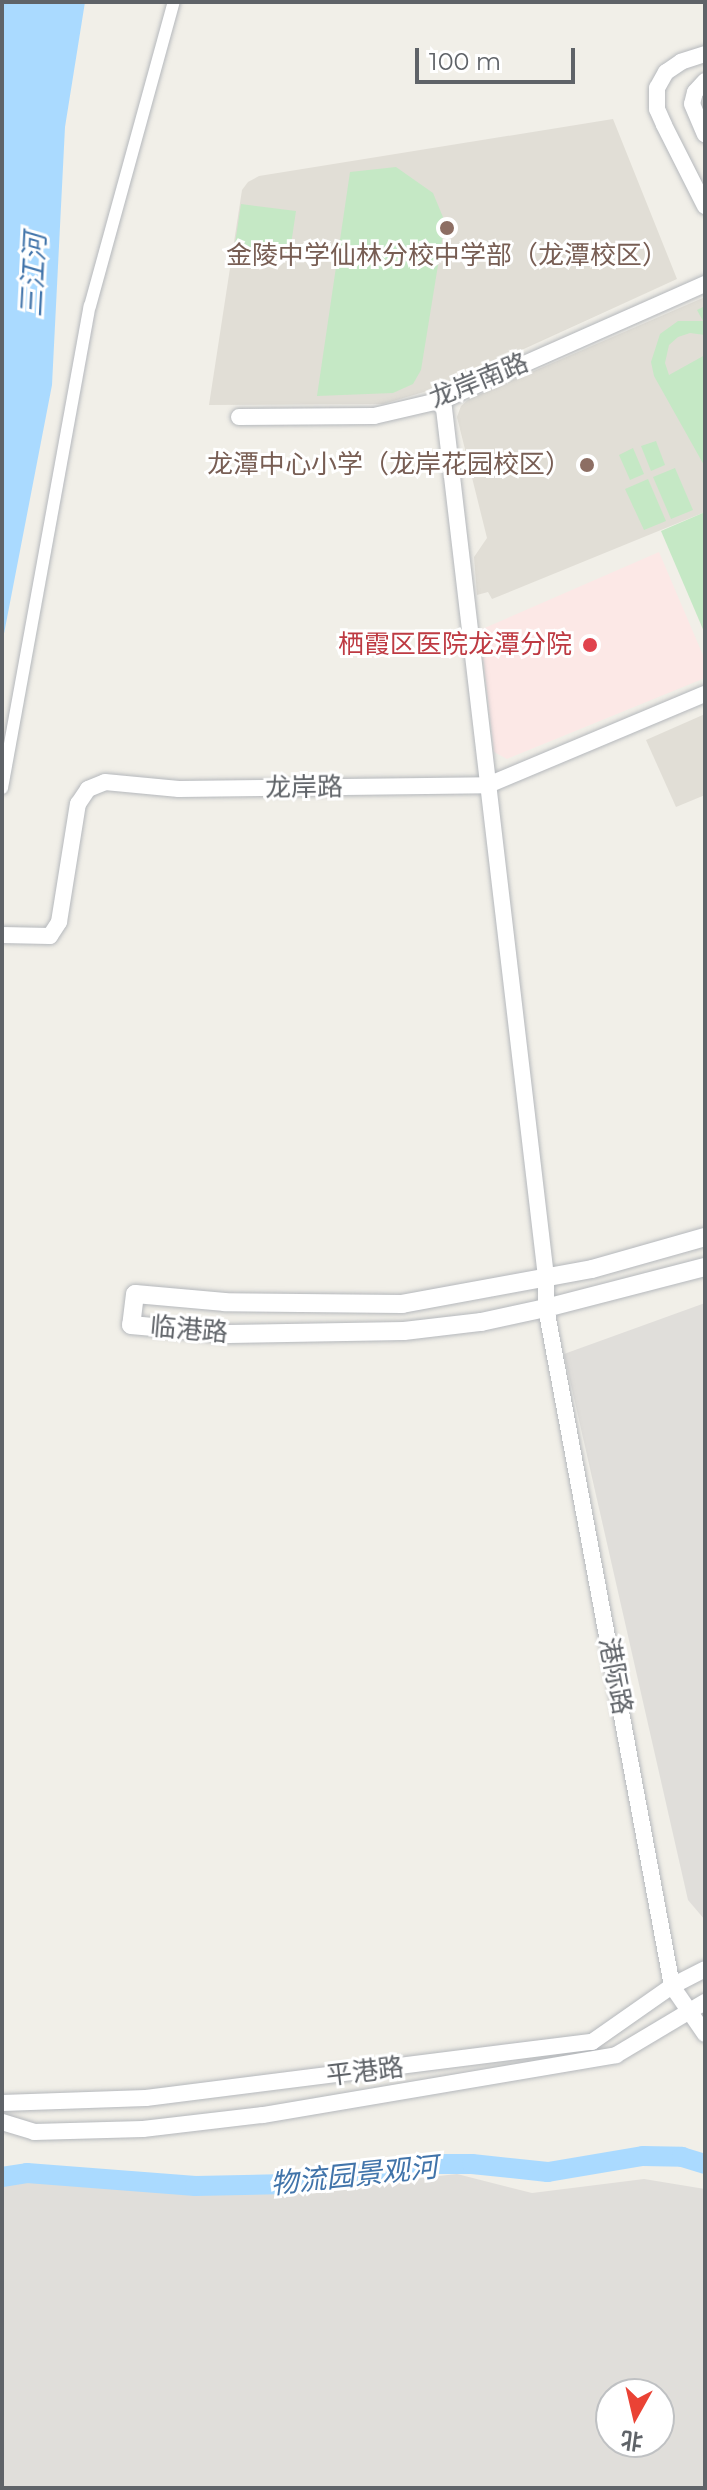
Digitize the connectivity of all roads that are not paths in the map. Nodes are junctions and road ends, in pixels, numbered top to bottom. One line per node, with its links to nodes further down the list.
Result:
1 (174, 2): 11 (street)
2 (702, 55): 5 (street)
3 (705, 81): 4 (street)
4 (705, 134)
5 (705, 206)
6 (705, 284): 7 (street, 龙岸南路)
7 (443, 400): 8 (street, 龙岸南路); 10 (street, 港际路)
8 (239, 417)
9 (705, 694): 10 (street, 龙岸路)
10 (488, 785): 12 (street, 龙岸路); 15 (street, 港际路)
11 (2, 788)
12 (2, 935)
13 (705, 1237): 15 (main road, 临港路)
14 (705, 1267): 16 (main road, 临港路)
15 (546, 1277): 16 (street, 港际路); 16 (main road, 临港路)
16 (546, 1308): 18 (street, 港际路)
17 (705, 1969): 18 (street, 平港路)
18 (672, 1986): 20 (street, 港际路); 22 (street, 平港路)
19 (705, 2002): 20 (street, 平港路)
20 (688, 2011): 21 (street, 港际路); 23 (street, 平港路)
21 (705, 2034)
22 (2, 2103)
23 (2, 2122)

